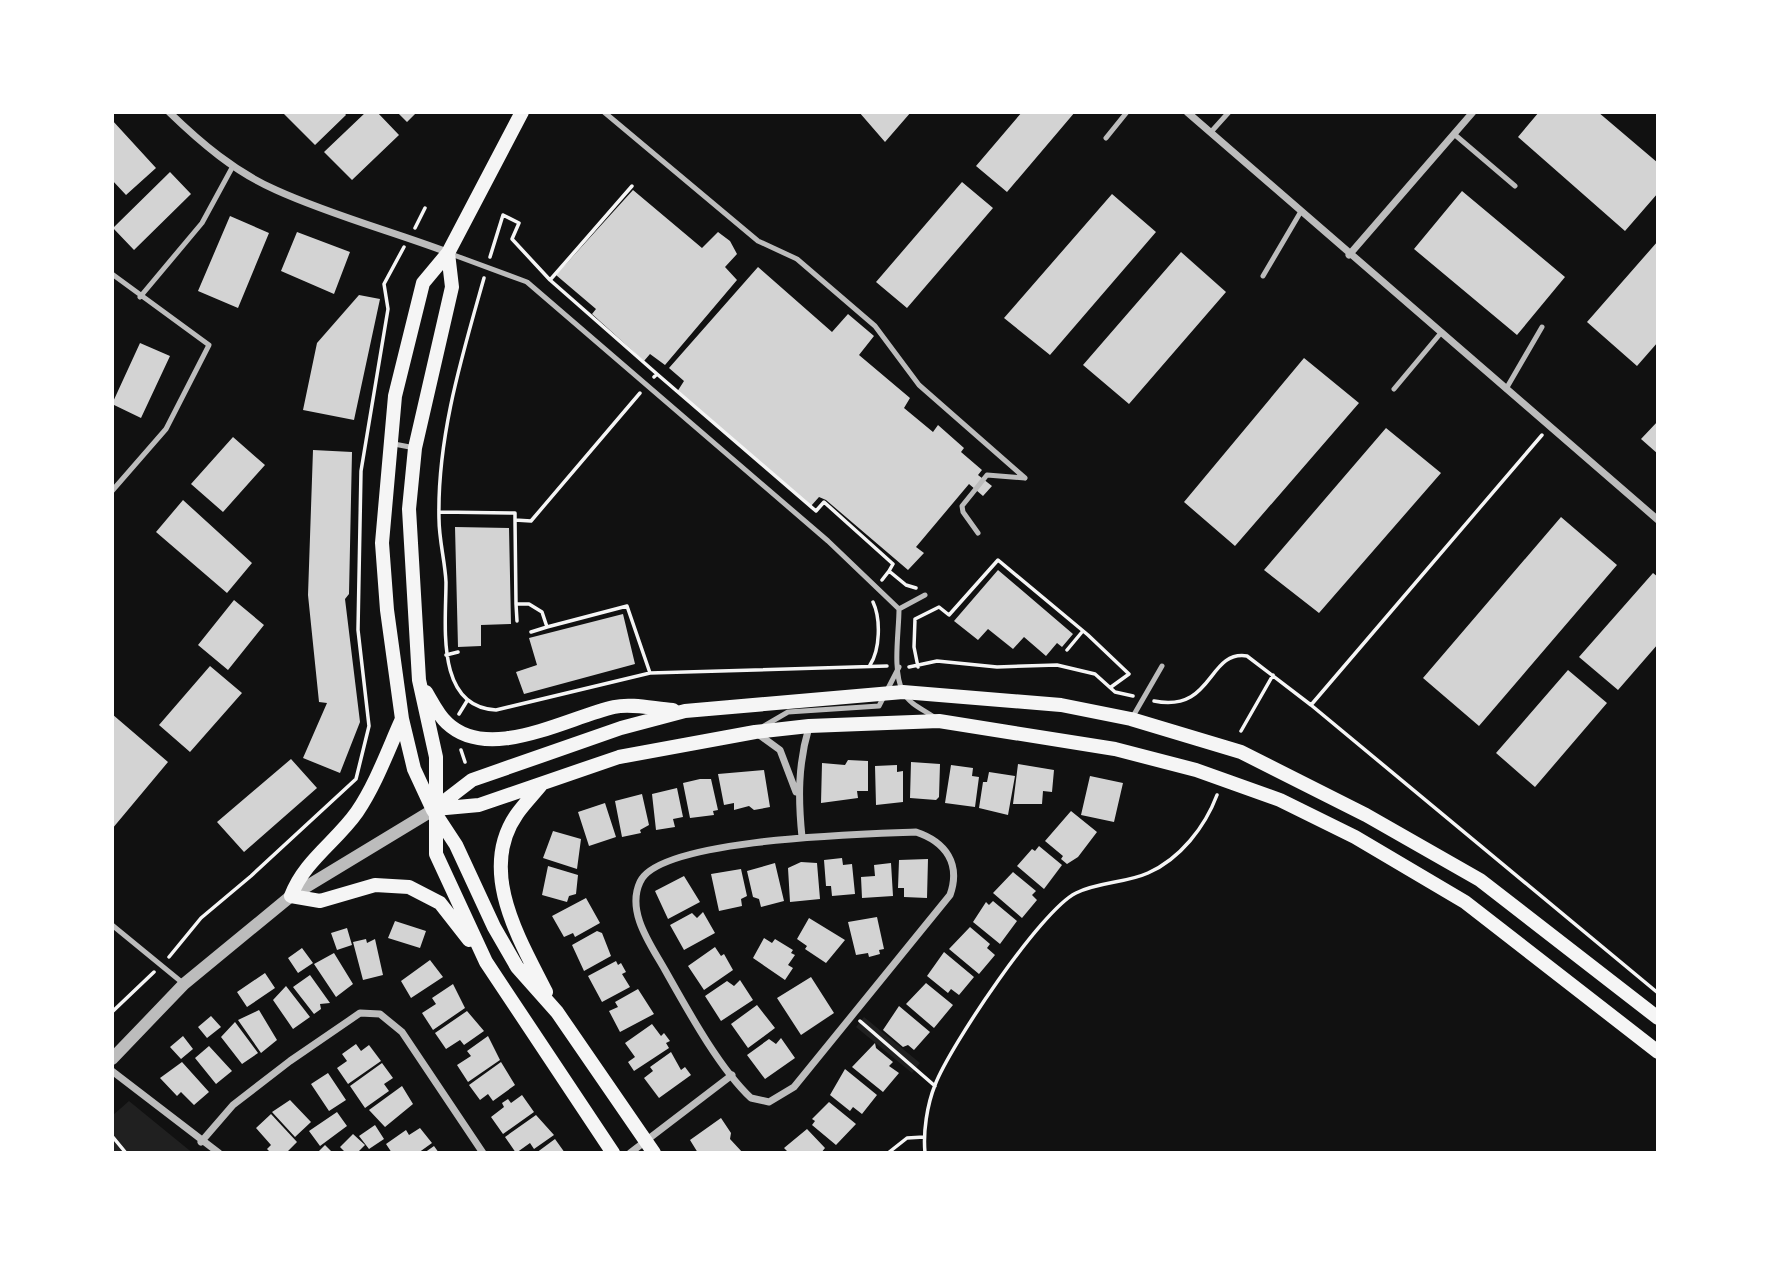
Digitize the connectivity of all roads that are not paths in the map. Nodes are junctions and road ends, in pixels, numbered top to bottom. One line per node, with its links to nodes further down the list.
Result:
1 (169, 112): 11 (street)
2 (522, 112): 14 (main road)
3 (604, 112): 27 (lane)
4 (1127, 112): 10 (lane)
5 (1187, 112): 8 (street)
6 (1229, 112): 8 (lane)
7 (1473, 112): 9 (street)
8 (1211, 132): 13 (street)
9 (1454, 134): 12 (lane); 15 (street)
10 (1106, 138)
11 (233, 166): 14 (street); 18 (lane)
12 (1515, 186)
13 (1300, 213): 15 (street); 17 (lane)
14 (448, 253): 23 (main road); 24 (main road); 29 (lane)
15 (1349, 255): 20 (street)
16 (112, 274): 18 (lane)
17 (1263, 276)
18 (140, 298): 25 (lane)
19 (1542, 327): 22 (lane)
20 (1440, 334): 21 (lane); 22 (street)
21 (1394, 389)
22 (1506, 389): 26 (street)
23 (391, 444): 24 (lane); 36 (main road)
24 (415, 448): 32 (main road)
25 (112, 491)
26 (1658, 520)
27 (978, 533)
28 (925, 595): 29 (lane)
29 (899, 609): 31 (lane)
30 (1162, 666): 37 (lane)
31 (899, 667): 33 (lane); 34 (lane)
32 (419, 680): 35 (main road); 43 (main road)
33 (903, 692): 34 (main road); 37 (main road); 38 (lane)
34 (888, 693): 35 (main road); 40 (lane)
35 (685, 711): 43 (main road)
36 (402, 719): 43 (main road); 45 (main road)
37 (1131, 719): 50 (main road)
38 (939, 721): 39 (main road); 51 (main road)
39 (809, 726): 40 (main road); 42 (street)
40 (755, 732): 41 (main road); 42 (street)
41 (543, 783): 43 (main road); 49 (main road)
42 (797, 796): 44 (street)
43 (433, 810): 45 (street); 47 (main road); 49 (main road)
44 (802, 837): 54 (street); 54 (street)
45 (291, 896): 47 (main road); 48 (street)
46 (112, 925): 48 (lane)
47 (486, 962): 59 (main road)
48 (184, 984): 52 (street)
49 (557, 1012): 56 (main road)
50 (1658, 1018)
51 (1658, 1052)
52 (112, 1059)
53 (112, 1071): 55 (street)
54 (732, 1075): 56 (street)
55 (201, 1142): 57 (street); 58 (street)
56 (650, 1147): 60 (street)
57 (219, 1153)
58 (483, 1153)
59 (613, 1153)
60 (630, 1153)

